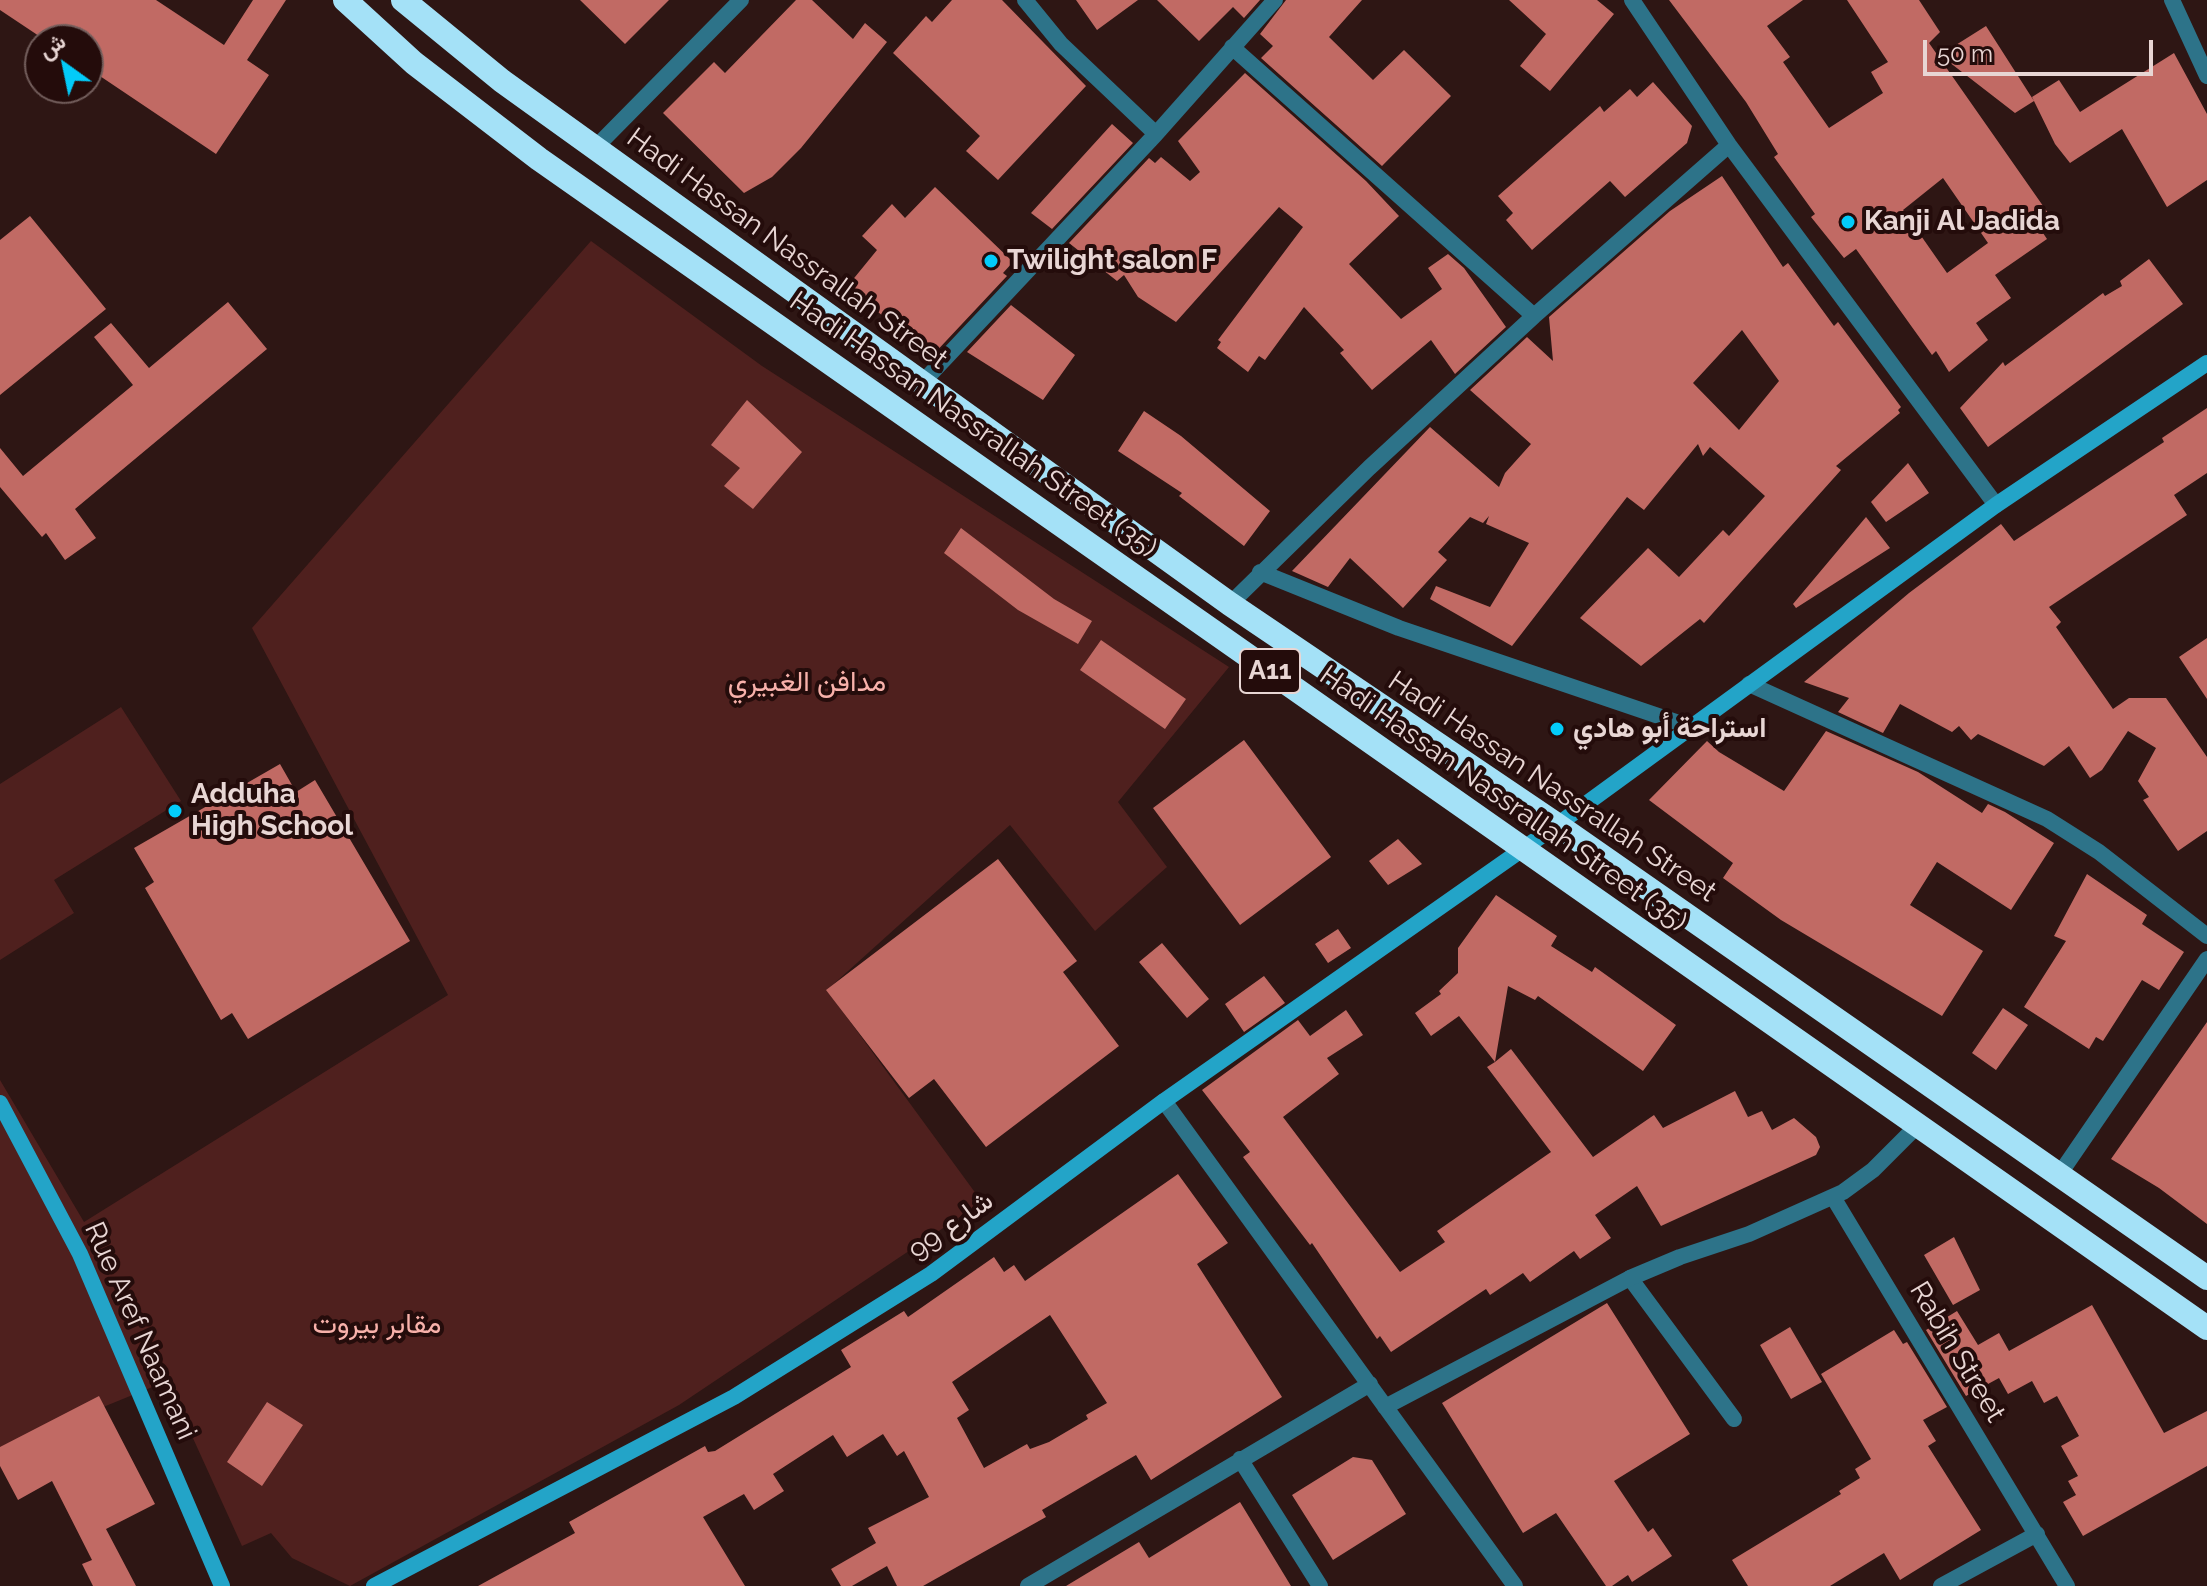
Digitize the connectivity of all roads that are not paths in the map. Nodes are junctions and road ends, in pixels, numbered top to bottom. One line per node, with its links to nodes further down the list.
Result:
1 (345, 0): 22 (highway, Hadi Hassan Nassrallah Street (35) / A11)
2 (741, 0): 12 (street)
3 (1025, 0): 10 (street)
4 (1275, 0): 8 (street)
5 (1632, 0): 11 (street)
6 (2172, 0): 9 (street)
7 (413, 4): 12 (highway, Hadi Hassan Nassrallah Street / A11)
8 (1232, 47): 10 (street); 13 (street)
9 (2207, 76)
10 (1156, 134): 15 (street)
11 (1729, 145): 13 (street); 16 (street)
12 (595, 148): 15 (highway, Hadi Hassan Nassrallah Street / A11)
13 (1534, 316): 17 (street)
14 (2207, 363): 16 (street, شارع 99)
15 (922, 383): 18 (highway, Hadi Hassan Nassrallah Street / A11)
16 (1996, 505): 19 (street, شارع 99)
17 (1260, 572): 18 (street); 20 (street)
18 (1230, 604): 21 (highway, Hadi Hassan Nassrallah Street / A11)
19 (1749, 684): 20 (street, شارع 99); 23 (street)
20 (1688, 726): 21 (street, شارع 99)
21 (1557, 825): 22 (street, شارع 99); 28 (highway, Hadi Hassan Nassrallah Street / A11)
22 (1521, 848): 25 (street, شارع 99); 27 (highway, Hadi Hassan Nassrallah Street (35) / A11)
23 (2207, 936)
24 (2207, 959): 28 (street)
25 (1164, 1101): 33 (street); 39 (street, شارع 99)
26 (0, 1103): 38 (street, Rue Aref Naamani)
27 (1916, 1127): 29 (street); 32 (highway, Hadi Hassan Nassrallah Street (35) / A11)
28 (2059, 1175): 31 (highway, Hadi Hassan Nassrallah Street / A11)
29 (1833, 1197): 30 (street); 37 (street, Rabih Street)
30 (1630, 1278): 34 (street); 35 (street)
31 (2207, 1278)
32 (2207, 1328)
33 (1370, 1384): 34 (street); 36 (street)
34 (1385, 1407): 42 (street)
35 (1734, 1419)
36 (1240, 1459): 40 (street); 41 (street)
37 (2037, 1534): 43 (street); 44 (street, Rabih Street)
38 (222, 1586)
39 (374, 1586)
40 (1028, 1586)
41 (1320, 1586)
42 (1515, 1586)
43 (1941, 1586)
44 (2067, 1586)

